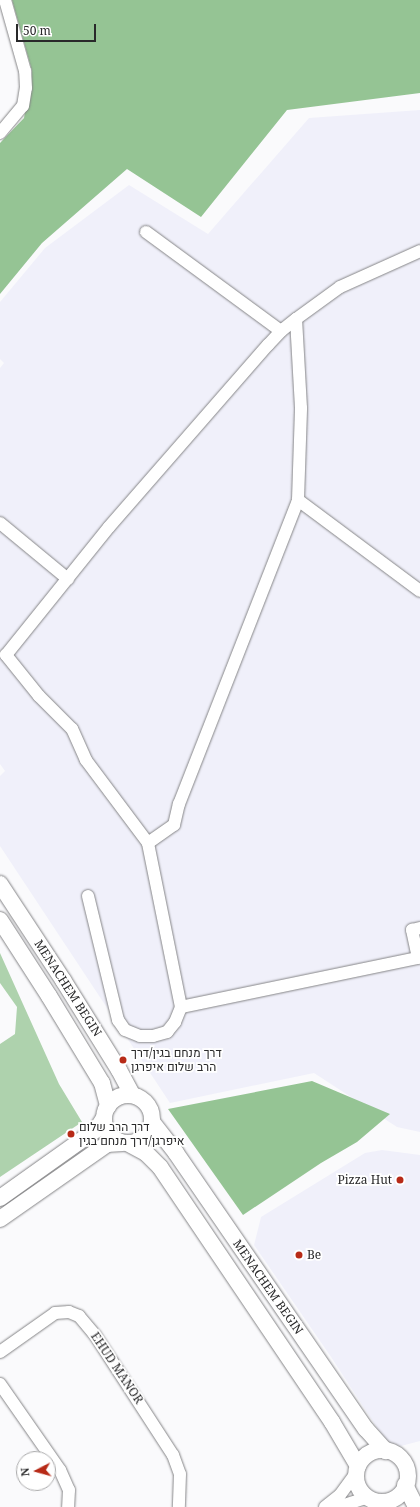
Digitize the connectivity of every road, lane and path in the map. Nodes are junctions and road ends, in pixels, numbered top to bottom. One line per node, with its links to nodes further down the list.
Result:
1 (5, 0): 2 (street)
2 (0, 133)
3 (146, 232): 6 (street)
4 (420, 251): 5 (street)
5 (296, 319): 6 (street); 7 (street)
6 (281, 331): 9 (street)
7 (298, 500): 10 (street); 11 (street)
8 (0, 523): 9 (street)
9 (68, 579): 11 (street)
10 (420, 591)
11 (148, 843): 16 (street)
12 (0, 884): 17 (main road, MENACHEM BEGIN)
13 (88, 896): 16 (street)
14 (0, 920): 18 (main road, MENACHEM BEGIN)
15 (420, 928): 16 (street)
16 (181, 1007)
17 (132, 1094): 18 (main road); 19 (main road)
18 (106, 1112): 20 (main road); 21 (main road)
19 (152, 1122): 20 (main road); 25 (main road, MENACHEM BEGIN)
20 (125, 1143): 22 (main road); 26 (main road, MENACHEM BEGIN)
21 (0, 1198)
22 (0, 1219)
23 (0, 1352): 30 (street, EHUD MANOR)
24 (0, 1384): 29 (street)
25 (386, 1451): 26 (main road); 27 (main road)
26 (357, 1470): 28 (main road); 31 (street)
27 (405, 1485): 28 (main road); 33 (main road)
28 (378, 1502): 32 (street)
29 (68, 1507)
30 (179, 1507)
31 (325, 1507)
32 (338, 1507)
33 (416, 1507)

